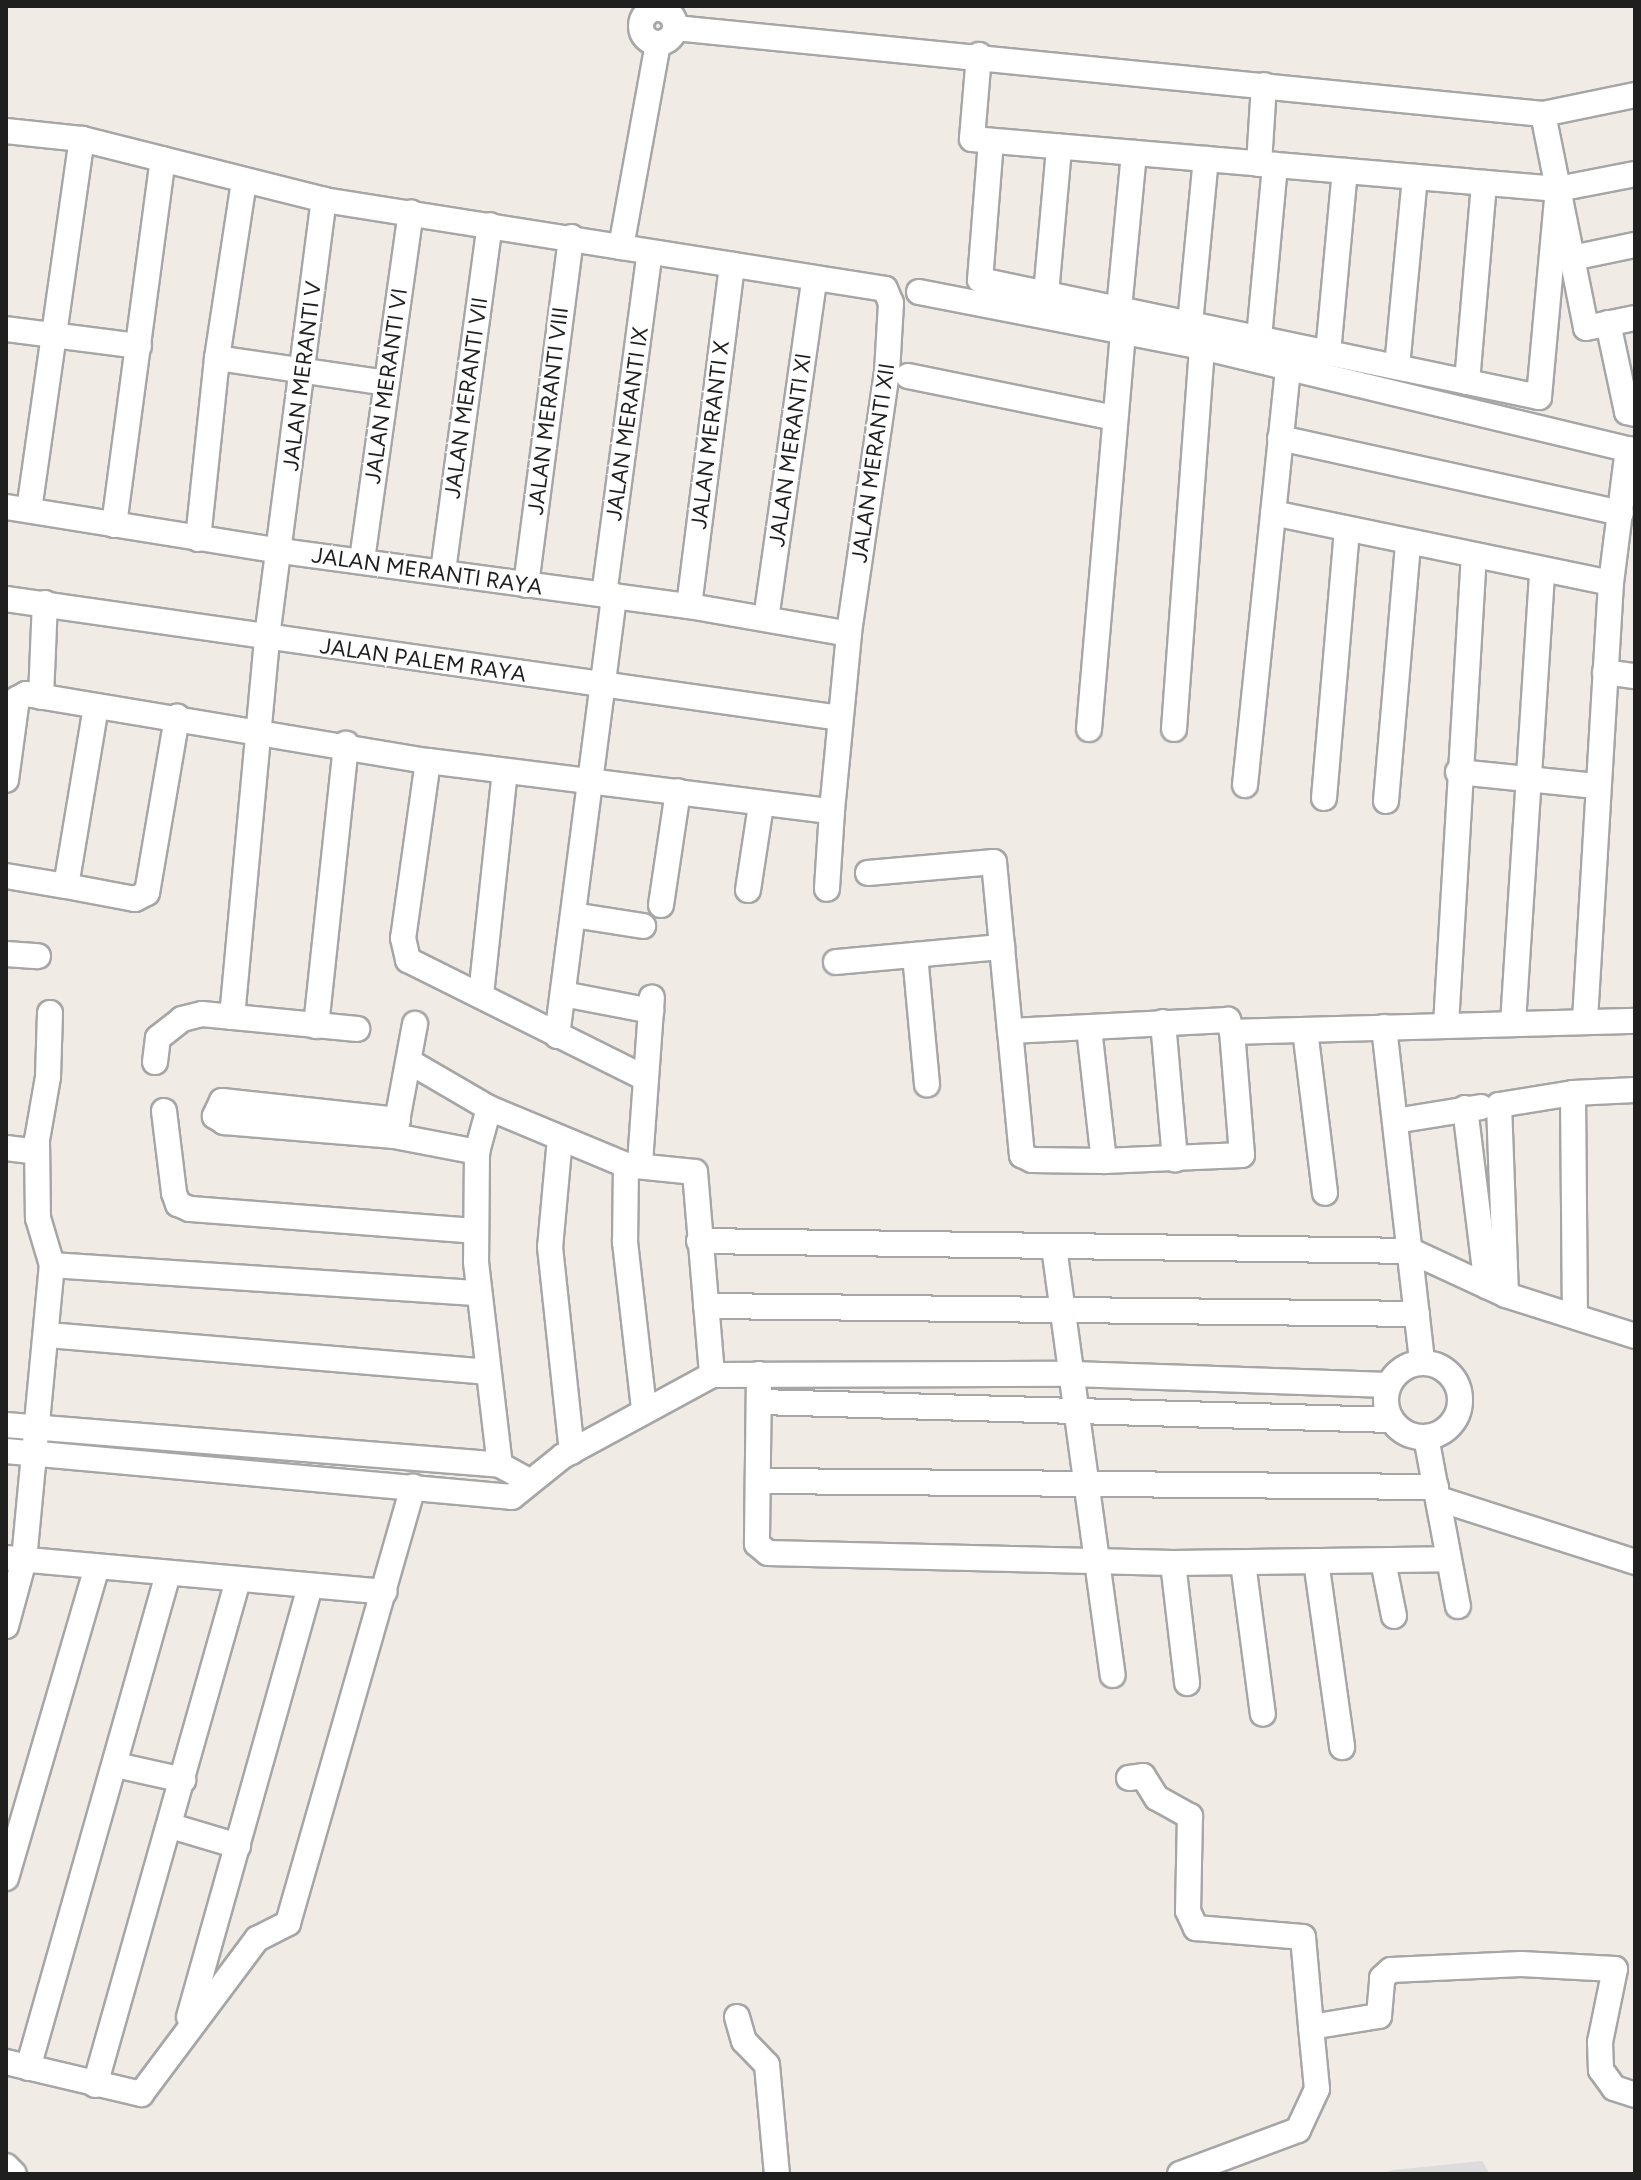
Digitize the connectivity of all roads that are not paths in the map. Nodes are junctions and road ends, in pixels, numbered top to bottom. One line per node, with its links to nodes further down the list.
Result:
1 (665, 22): 2 (street); 25 (street)
2 (979, 55): 3 (street); 8 (street)
3 (1264, 85): 5 (street); 13 (street)
4 (1635, 95): 5 (street)
5 (1543, 114): 19 (street)
6 (6, 131): 7 (street)
7 (82, 139): 11 (street); 37 (street)
8 (991, 141): 9 (street); 31 (street)
9 (1059, 147): 10 (street); 31 (street)
10 (1134, 153): 12 (street); 32 (street)
11 (163, 159): 17 (street); 40 (street)
12 (1206, 159): 13 (street); 35 (street)
13 (1267, 164): 14 (street); 39 (street)
14 (1345, 171): 16 (street); 42 (street)
15 (1635, 174): 19 (street)
16 (1415, 177): 18 (street); 45 (street)
17 (244, 181): 20 (street); 43 (street)
18 (1484, 183): 19 (street); 48 (street)
19 (1558, 189): 27 (street); 48 (street)
20 (324, 200): 21 (street); 46 (street, JALAN MERANTI V)
21 (411, 212): 22 (street); 49 (street, JALAN MERANTI VI)
22 (490, 225): 23 (street); 64 (street, JALAN MERANTI VII)
23 (571, 237): 25 (street); 67 (street, JALAN MERANTI VIII)
24 (1635, 245): 27 (street)
25 (621, 247): 26 (street)
26 (650, 252): 28 (street); 68 (street, JALAN MERANTI IX)
27 (1572, 258): 34 (street)
28 (732, 265): 29 (street); 71 (street, JALAN MERANTI X)
29 (814, 280): 72 (street, JALAN MERANTI XI); 73 (street, JALAN MERANTI XII)
30 (919, 292): 38 (street)
31 (1046, 294): 32 (street)
32 (1119, 309): 35 (street)
33 (1635, 318): 34 (street)
34 (1608, 323): 50 (street)
35 (1190, 324): 39 (street)
36 (6, 329): 37 (street)
37 (54, 333): 40 (street); 54 (street)
38 (1123, 336): 41 (street); 51 (street)
39 (1259, 338): 42 (street)
40 (139, 346): 57 (street)
41 (1202, 347): 44 (street); 83 (street)
42 (1328, 353): 45 (street)
43 (217, 358): 46 (street); 59 (street)
44 (1288, 366): 52 (street); 53 (street)
45 (1397, 367): 48 (street)
46 (302, 372): 49 (street); 61 (street, JALAN MERANTI V)
47 (908, 376): 51 (street)
48 (1467, 382)
49 (386, 383): 63 (street, JALAN MERANTI VI)
50 (1635, 414)
51 (1115, 418): 82 (street)
52 (1280, 438): 55 (street); 56 (street)
53 (1631, 450): 56 (street)
54 (18, 509): 57 (street, JALAN MERANTI RAYA)
55 (1273, 513): 58 (street); 92 (street)
56 (1621, 513): 66 (street)
57 (114, 525): 59 (street, JALAN MERANTI RAYA)
58 (1347, 529): 60 (street); 95 (street)
59 (198, 539): 61 (street, JALAN MERANTI RAYA)
60 (1408, 542): 62 (street); 96 (street)
61 (281, 551): 63 (street, JALAN MERANTI RAYA); 74 (street, JALAN MERANTI V)
62 (1474, 557): 65 (street); 88 (street)
63 (362, 560): 64 (street, JALAN MERANTI RAYA)
64 (443, 571): 67 (street, JALAN MERANTI RAYA)
65 (1542, 571): 66 (street); 89 (street)
66 (1611, 583): 75 (street)
67 (526, 585): 68 (street, JALAN MERANTI RAYA)
68 (609, 595): 71 (street, JALAN MERANTI RAYA); 77 (street, JALAN MERANTI IX)
69 (6, 599): 70 (street, JALAN PALEM RAYA)
70 (45, 603): 74 (street, JALAN PALEM RAYA); 78 (street)
71 (689, 606): 72 (street, JALAN MERANTI RAYA)
72 (766, 619): 73 (street, JALAN MERANTI RAYA)
73 (849, 634): 81 (street, JALAN MERANTI XII)
74 (267, 637): 77 (street, JALAN PALEM RAYA); 84 (street, JALAN MERANTI V)
75 (1605, 672): 76 (street); 93 (street)
76 (1635, 676)
77 (602, 685): 81 (street, JALAN PALEM RAYA); 90 (street, JALAN MERANTI IX)
78 (41, 697): 79 (street); 91 (street)
79 (96, 706): 80 (street); 101 (street)
80 (177, 717): 84 (street); 101 (street)
81 (840, 718): 98 (street, JALAN MERANTI XII)
82 (1089, 729)
83 (1174, 729)
84 (258, 731): 85 (street); 115 (street, JALAN MERANTI V)
85 (346, 744): 86 (street); 122 (street)
86 (428, 761): 87 (street); 113 (street)
87 (505, 771): 90 (street); 113 (street)
88 (1458, 772): 89 (street); 121 (street)
89 (1526, 777): 93 (street); 119 (street)
90 (591, 779): 94 (street); 105 (street, JALAN MERANTI IX)
91 (6, 780)
92 (1245, 785)
93 (1596, 786): 116 (street)
94 (678, 791): 97 (street); 104 (street)
95 (1324, 798)
96 (1386, 801)
97 (761, 805): 98 (street); 103 (street)
98 (832, 811): 102 (street, JALAN MERANTI XII)
99 (868, 873): 107 (street)
100 (6, 876): 101 (street)
101 (66, 886)
102 (827, 889)
103 (748, 890)
104 (661, 905)
105 (573, 915): 106 (street); 112 (street, JALAN MERANTI IX)
106 (643, 926)
107 (1002, 947): 109 (street); 127 (street)
108 (6, 954): 110 (street)
109 (915, 955): 111 (street); 133 (street)
110 (38, 956)
111 (836, 962)
112 (563, 994): 129 (street, JALAN MERANTI IX); 132 (street)
113 (481, 995): 129 (street)
114 (50, 1013): 144 (street)
115 (232, 1017): 122 (street); 130 (street)
116 (1585, 1020): 117 (street); 119 (street)
117 (1635, 1021)
118 (1163, 1022): 124 (street); 128 (street); 146 (street)
119 (1513, 1023): 121 (street)
120 (415, 1024): 131 (street)
121 (1446, 1025): 123 (street)
122 (316, 1026): 125 (street)
123 (1384, 1027): 126 (street); 140 (street)
124 (1089, 1028): 127 (street); 147 (street)
125 (357, 1029)
126 (1305, 1030): 128 (street); 149 (street)
127 (1010, 1031): 147 (street)
128 (1232, 1032): 146 (street)
129 (557, 1036): 132 (street)
130 (155, 1062)
131 (410, 1062): 137 (street); 141 (street)
132 (643, 1077): 148 (street)
133 (927, 1084)
134 (1635, 1090): 135 (street)
135 (1573, 1093): 136 (street); 160 (street)
136 (1499, 1105): 138 (street); 155 (street)
137 (489, 1108): 142 (street); 145 (street)
138 (1465, 1108): 140 (street); 155 (street)
139 (164, 1111): 150 (street)
140 (1395, 1121): 153 (street)
141 (396, 1128): 141 (street); 145 (street)
142 (560, 1138): 148 (street); 177 (street)
143 (6, 1148): 144 (street)
144 (37, 1152): 154 (street)
145 (477, 1152): 150 (street)
146 (1175, 1159): 147 (street)
147 (1104, 1161)
148 (633, 1164): 151 (street); 170 (street)
149 (1325, 1193)
150 (475, 1231): 156 (street)
151 (699, 1241): 152 (street); 157 (street)
152 (1054, 1247): 153 (street); 158 (street)
153 (1411, 1251): 155 (street); 159 (street)
154 (52, 1265): 156 (street); 161 (street)
155 (1497, 1291): 160 (street)
156 (478, 1293): 164 (street)
157 (706, 1306): 158 (street); 166 (street)
158 (1065, 1312): 159 (street); 167 (street)
159 (1417, 1314): 163 (street)
160 (1575, 1315): 162 (street)
161 (48, 1335): 164 (street); 174 (street)
162 (1635, 1336)
163 (1422, 1363): 168 (street); 175 (street)
164 (486, 1372): 179 (street)
165 (759, 1374): 166 (street); 167 (street); 169 (street)
166 (712, 1375): 170 (street)
167 (1073, 1377): 168 (street); 171 (street)
168 (1388, 1385): 172 (street)
169 (760, 1402): 171 (street); 181 (street)
170 (644, 1409): 177 (street)
171 (1076, 1410): 172 (street); 182 (street)
172 (1391, 1420): 175 (street)
173 (6, 1425): 174 (street)
174 (38, 1428): 178 (street); 179 (street)
175 (1426, 1437): 184 (street)
176 (6, 1451): 178 (street)
177 (572, 1452): 180 (street)
178 (36, 1453): 183 (street); 186 (street)
179 (500, 1465): 180 (street)
180 (527, 1480): 183 (street)
181 (761, 1481): 182 (street); 185 (street)
182 (1088, 1484): 184 (street); 185 (street)
183 (413, 1487): 197 (street)
184 (1438, 1493): 187 (street); 190 (street)
185 (1097, 1558): 191 (street); 201 (street)
186 (15, 1559): 193 (street); 200 (street)
187 (1447, 1559): 189 (street); 198 (street)
188 (1316, 1561): 189 (street); 192 (street); 204 (street)
189 (1383, 1561): 199 (street)
190 (1635, 1562)
191 (1173, 1563): 192 (street); 202 (street)
192 (1243, 1563): 203 (street)
193 (97, 1567): 194 (street); 210 (street)
194 (168, 1574): 195 (street); 205 (street)
195 (238, 1580): 196 (street); 207 (street)
196 (310, 1587): 197 (street); 209 (street)
197 (384, 1592): 214 (street)
198 (1458, 1606)
199 (1394, 1616)
200 (6, 1624)
201 (1113, 1675)
202 (1187, 1683)
203 (1263, 1714)
204 (1342, 1747)
205 (116, 1765): 207 (street); 215 (street)
206 (1129, 1778): 213 (street)
207 (183, 1780): 208 (street)
208 (171, 1826): 209 (street); 216 (street)
209 (238, 1846): 214 (street)
210 (6, 1878)
211 (1625, 1971): 213 (street); 217 (street)
212 (737, 2017): 221 (street)
213 (1311, 2027): 218 (street)
214 (185, 2031): 216 (street)
215 (17, 2065): 216 (street)
216 (95, 2085)
217 (1635, 2095)
218 (1240, 2165): 222 (street)
219 (6, 2166): 220 (street)
220 (14, 2174)
221 (777, 2174)
222 (1180, 2174)

